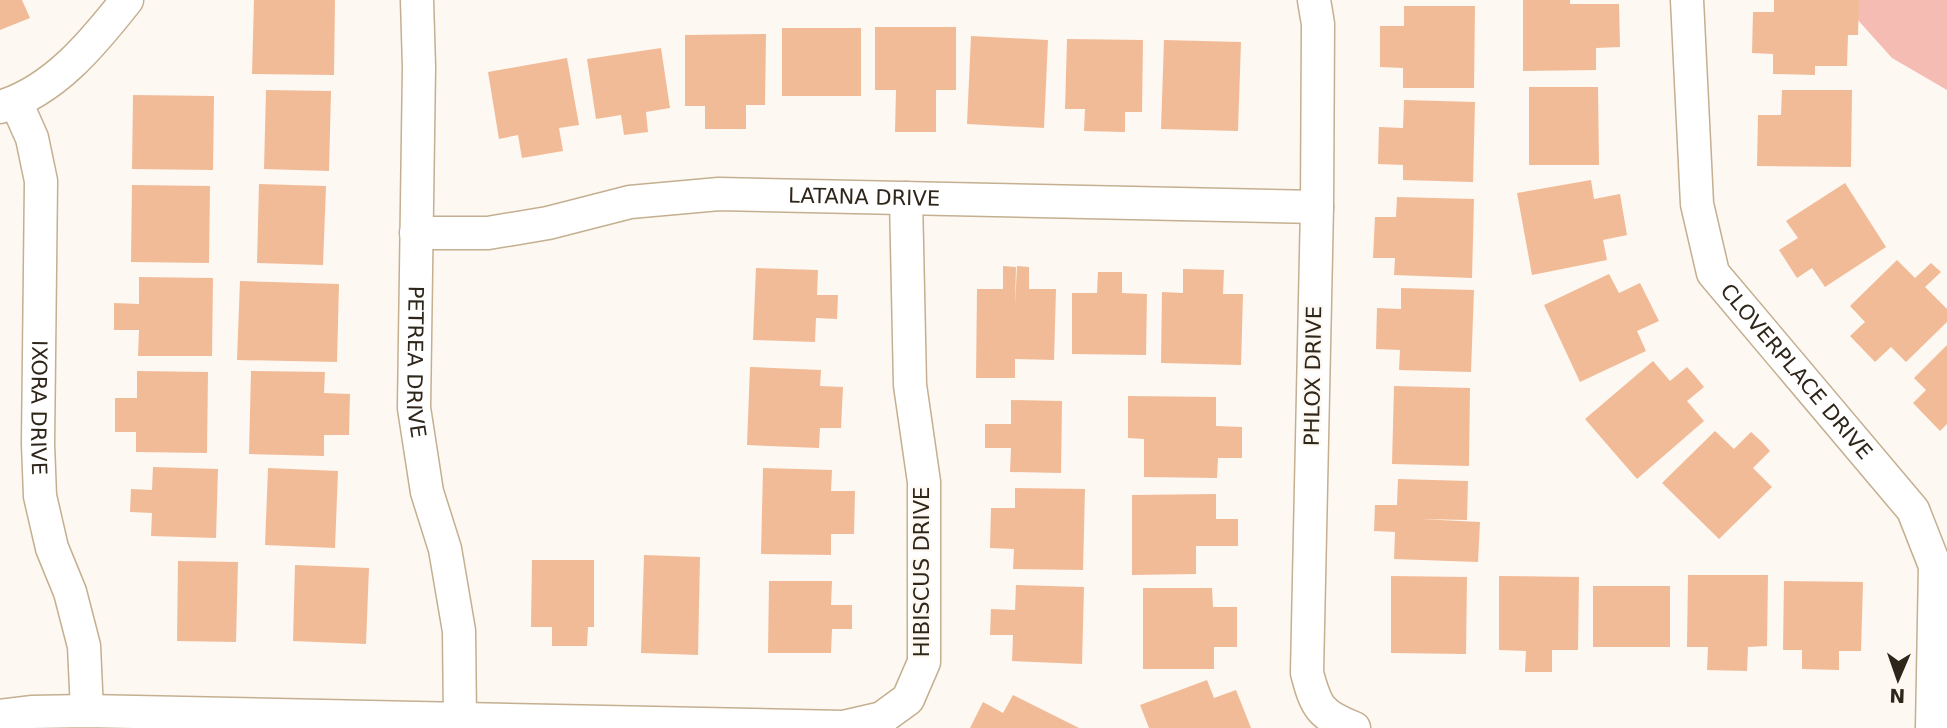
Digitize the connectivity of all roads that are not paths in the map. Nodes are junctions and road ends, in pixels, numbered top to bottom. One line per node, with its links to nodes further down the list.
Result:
1 (127, 0): 5 (street)
2 (416, 0): 8 (street, PETREA DRIVE)
3 (1314, 0): 7 (street, PHLOX DRIVE)
4 (1687, 0): 13 (street, CLOVERPLACE DRIVE)
5 (8, 105): 9 (street, IXORA DRIVE)
6 (906, 198): 7 (street, LATANA DRIVE); 8 (street, LATANA DRIVE); 11 (street, HIBISCUS DRIVE)
7 (1317, 207): 12 (street, PHLOX DRIVE)
8 (416, 233): 11 (street, PETREA DRIVE)
9 (87, 711): 10 (street, HIBISCUS DRIVE); 11 (street, HIBISCUS DRIVE)
10 (0, 716)
11 (460, 719)
12 (1354, 728)
13 (1932, 728)

